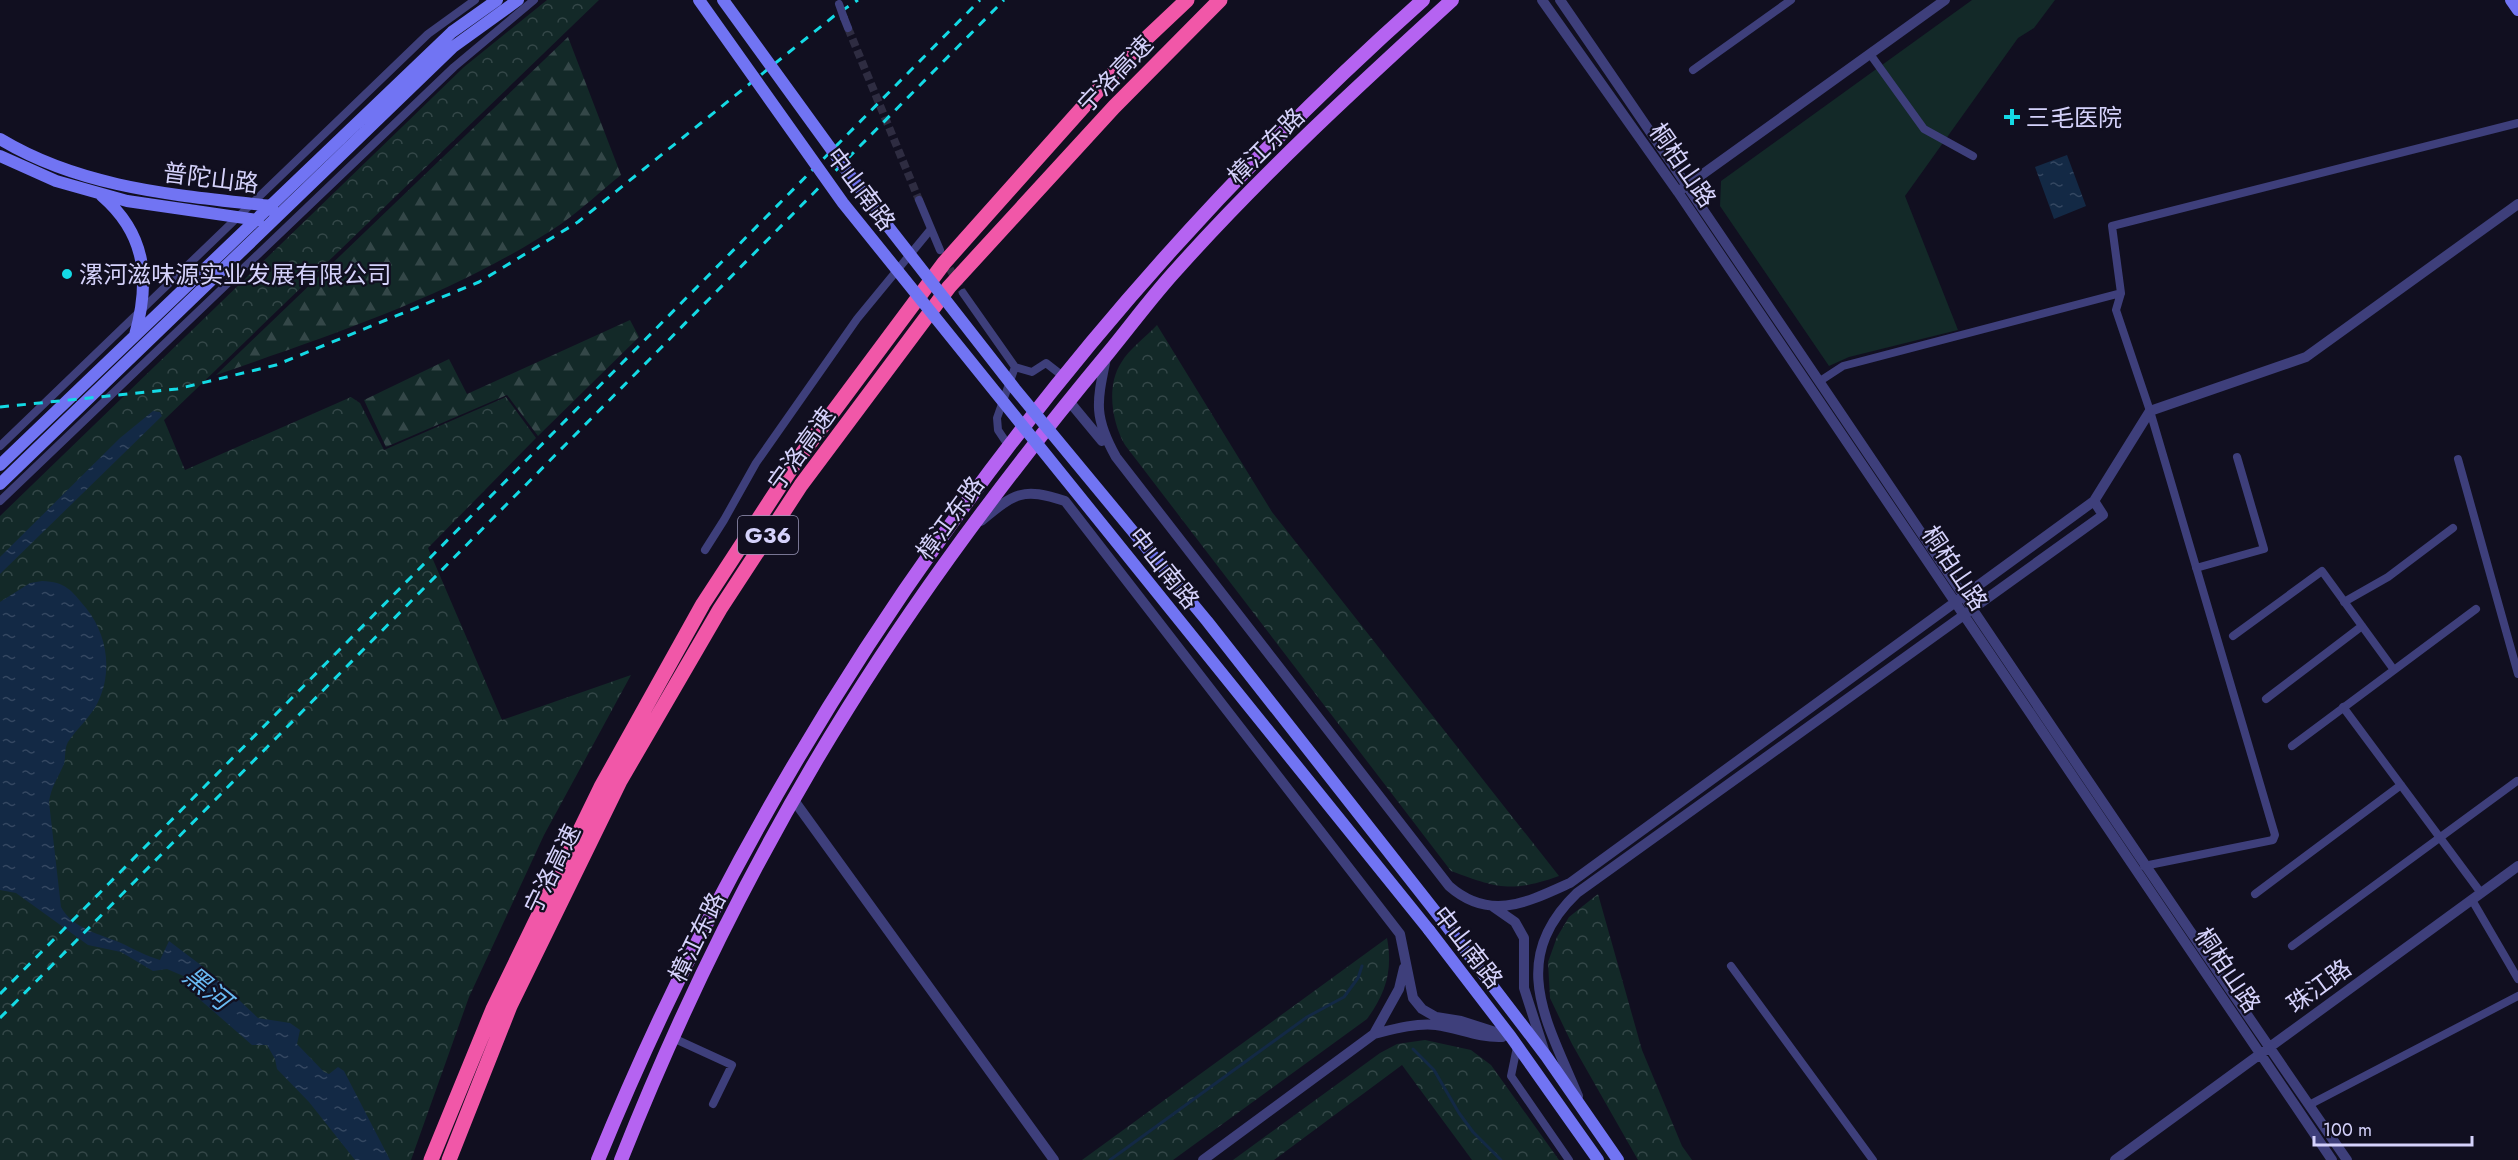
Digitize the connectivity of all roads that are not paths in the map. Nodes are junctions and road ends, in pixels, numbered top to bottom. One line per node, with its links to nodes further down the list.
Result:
1 (475, 0): 29 (street)
2 (497, 0): 31 (main road)
3 (518, 0): 34 (main road)
4 (534, 0): 34 (street)
5 (699, 0): 89 (main road, 中山南路, bridge)
6 (723, 0): 91 (main road, 中山南路, bridge)
7 (1187, 0): 96 (highway, 宁洛高速 / G36)
8 (1220, 0): 97 (highway, 宁洛高速 / G36)
9 (1423, 0): 43 (main road, 樟江东路)
10 (1452, 0): 41 (main road, 樟江东路)
11 (1542, 0): 26 (street, 桐柏山路)
12 (1560, 0): 25 (street, 桐柏山路)
13 (1791, 0): 20 (street)
14 (1945, 0): 19 (street)
15 (2511, 0): 17 (main road)
16 (838, 2): 18 (street, bridge)
17 (2518, 9)
18 (848, 28)
19 (1870, 54): 24 (street); 25 (street)
20 (1694, 70)
21 (2518, 123): 37 (street)
22 (0, 139): 29 (main road, 普陀山路)
23 (0, 156): 27 (main road, 普陀山路)
24 (1973, 156)
25 (1688, 185): 26 (street); 44 (street, 桐柏山路)
26 (1678, 192): 62 (street, 桐柏山路)
27 (99, 193): 32 (main road, 普陀山路); 39 (main road)
28 (919, 200): 35 (street)
29 (252, 204): 31 (main road, 普陀山路); 32 (street)
30 (2518, 204): 46 (street)
31 (271, 206): 33 (main road); 34 (main road, 普陀山路)
32 (238, 218): 33 (main road, 普陀山路); 39 (street)
33 (255, 221): 34 (main road, 普陀山路); 40 (main road)
34 (281, 222): 53 (main road); 54 (street)
35 (931, 229): 36 (street); 58 (street)
36 (940, 249)
37 (2121, 292): 44 (street); 46 (street)
38 (963, 293): 42 (street)
39 (141, 312): 40 (main road); 48 (street)
40 (134, 338): 52 (main road)
41 (1107, 355): 45 (main road, 樟江东路); 49 (street)
42 (1015, 367): 43 (street); 47 (street)
43 (1064, 377): 47 (main road, 樟江东路)
44 (1820, 381): 60 (street, 桐柏山路)
45 (1068, 400): 49 (street); 57 (main road, 樟江东路)
46 (2150, 411): 55 (street); 59 (street)
47 (1008, 445): 98 (main road, 樟江东路)
48 (0, 446)
49 (1116, 457): 81 (street)
50 (2237, 457): 59 (street)
51 (2458, 459): 69 (street)
52 (0, 465)
53 (0, 484)
54 (0, 501)
55 (2094, 501): 60 (street); 63 (street)
56 (2453, 528): 61 (street)
57 (966, 533): 75 (main road, 樟江东路); 83 (street)
58 (705, 550)
59 (2196, 568): 77 (street)
60 (1965, 597): 62 (street); 63 (street, 桐柏山路)
61 (2344, 602): 66 (street); 67 (street)
62 (1955, 604): 65 (street, 桐柏山路); 81 (street)
63 (1972, 609): 65 (street); 77 (street, 桐柏山路)
64 (2476, 609): 68 (street)
65 (1963, 616): 92 (street, 桐柏山路); 95 (street)
66 (2362, 626): 68 (street); 70 (street)
67 (2233, 636)
68 (2394, 670): 71 (street)
69 (2518, 674)
70 (2266, 699)
71 (2343, 708): 72 (street); 74 (street)
72 (2292, 746)
73 (2517, 781): 76 (street)
74 (2401, 785): 76 (street); 79 (street)
75 (793, 799): 88 (main road, 樟江东路); 100 (street)
76 (2440, 837): 80 (street); 82 (street)
77 (2144, 866): 90 (street, 桐柏山路)
78 (2518, 866): 80 (street, 珠江路)
79 (2255, 894)
80 (2476, 896): 85 (street); 90 (street, 珠江路)
81 (1491, 905): 91 (street)
82 (2292, 946)
83 (1406, 957): 87 (street); 89 (street)
84 (1731, 966): 105 (street)
85 (2518, 979)
86 (2518, 996): 94 (street)
87 (1374, 1034): 89 (street); 101 (street)
88 (673, 1038): 93 (street); 99 (main road, 樟江东路)
89 (1514, 1042): 102 (street); 103 (main road, 中山南路)
90 (2270, 1049): 92 (street, 珠江路); 94 (street, 桐柏山路)
91 (1546, 1056): 95 (main road, 中山南路)
92 (2260, 1056): 106 (street, 珠江路); 107 (street, 桐柏山路)
93 (713, 1104)
94 (2309, 1105): 108 (street, 桐柏山路)
95 (1583, 1108): 104 (main road, 中山南路)
96 (431, 1160)
97 (449, 1160)
98 (598, 1160)
99 (621, 1160)
100 (1054, 1160)
101 (1203, 1160)
102 (1569, 1160)
103 (1599, 1160)
104 (1618, 1160)
105 (1873, 1160)
106 (2115, 1160)
107 (2332, 1160)
108 (2347, 1160)

